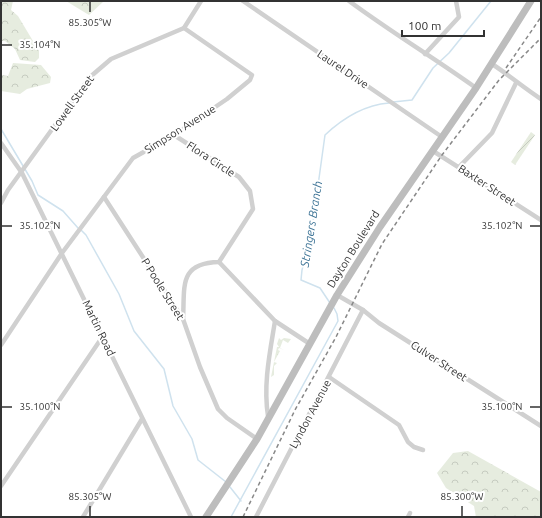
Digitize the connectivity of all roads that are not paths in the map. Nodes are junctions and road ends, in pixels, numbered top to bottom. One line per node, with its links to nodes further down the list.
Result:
1 (201, 1): 6 (street)
2 (243, 1): 13 (street, Laurel Drive)
3 (349, 1): 7 (street)
4 (456, 1): 7 (street)
5 (529, 2): 8 (main road, Dayton Boulevard)
6 (184, 28): 12 (street, Simpson Avenue); 17 (street, Lowell Street)
7 (426, 54): 10 (street)
8 (492, 64): 9 (street); 10 (main road, Dayton Boulevard)
9 (516, 83): 11 (street); 16 (street)
10 (476, 88): 13 (main road, Dayton Boulevard)
11 (541, 99)
12 (174, 135): 18 (street, Simpson Avenue); 22 (street, Flora Circle)
13 (442, 137): 15 (main road, Dayton Boulevard)
14 (1, 143): 17 (street, Martin Road)
15 (433, 150): 16 (street, Baxter Street); 23 (main road, Dayton Boulevard)
16 (459, 167): 20 (street, Baxter Street)
17 (22, 173): 19 (street, Lowell Street); 21 (street, Martin Road)
18 (104, 197): 21 (street, Simpson Avenue); 25 (street, P Poole Street)
19 (1, 203)
20 (541, 220)
21 (62, 252): 27 (street, Martin Road); 29 (street, Simpson Avenue)
22 (219, 262): 25 (street); 26 (street)
23 (337, 295): 24 (street, Culver Street); 28 (main road, Dayton Boulevard)
24 (363, 310): 30 (street, Lyndon Avenue); 33 (street, Culver Street)
25 (182, 319): 34 (street, P Poole Street)
26 (274, 321): 28 (street); 31 (street)
27 (103, 336): 32 (street, Martin Road); 36 (street)
28 (310, 344): 31 (main road, Dayton Boulevard)
29 (1, 346)
30 (329, 376): 35 (street); 40 (street, Lyndon Avenue)
31 (268, 416): 34 (main road, Dayton Boulevard)
32 (142, 419): 37 (street); 38 (street, Martin Road)
33 (541, 426)
34 (257, 439): 39 (main road, Dayton Boulevard)
35 (423, 450)
36 (1, 486)
37 (83, 517)
38 (191, 517)
39 (206, 517)
40 (256, 517)

